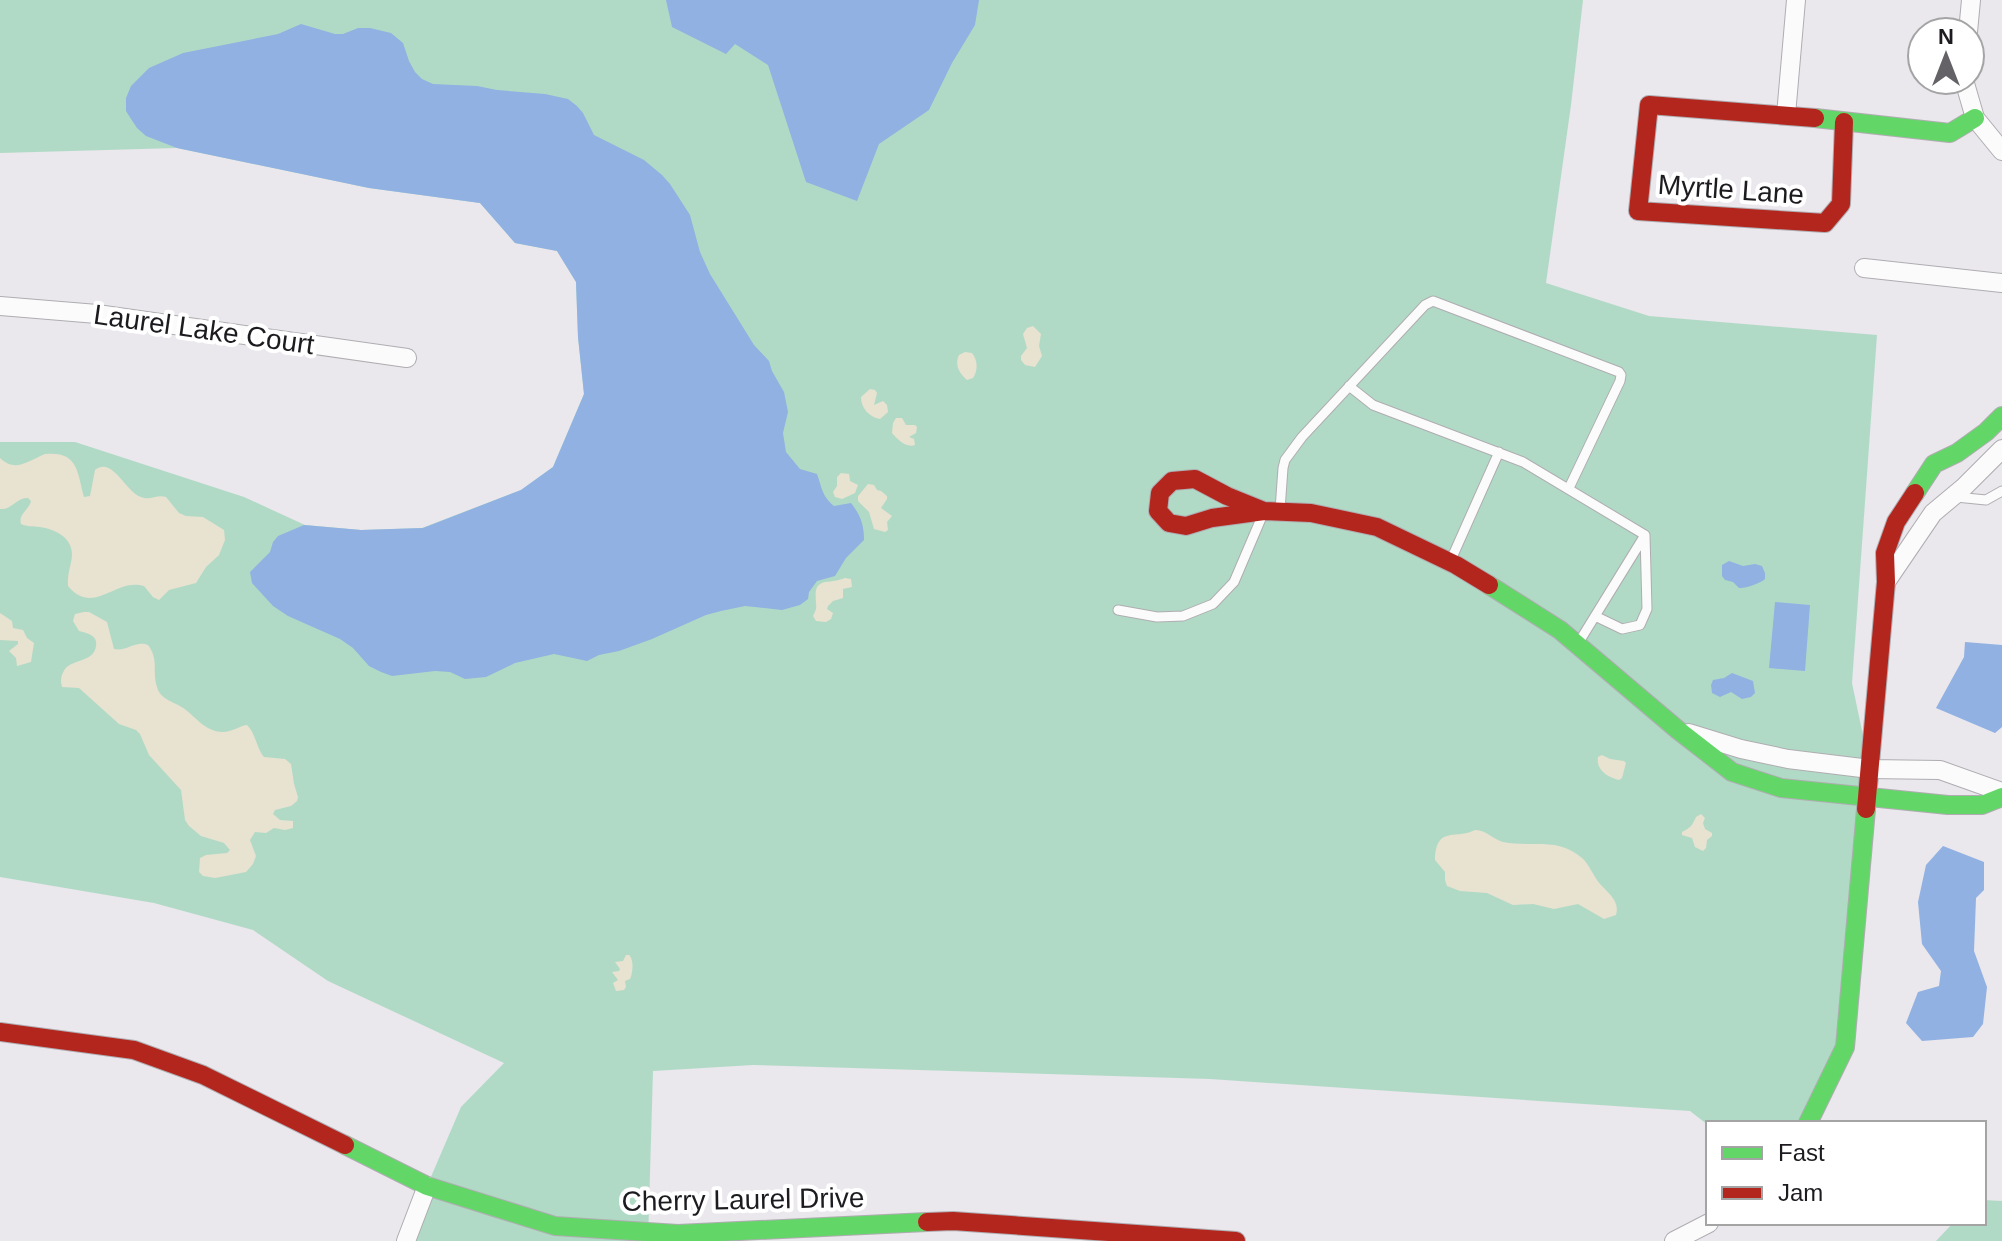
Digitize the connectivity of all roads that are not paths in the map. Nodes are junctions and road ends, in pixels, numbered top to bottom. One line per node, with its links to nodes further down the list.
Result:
1 (1796, 0): 3 (street)
2 (1969, 96): 4 (street)
3 (1786, 115): 5 (street, Myrtle Lane); 5 (street, Myrtle Lane)
4 (1975, 118): 5 (street, Myrtle Lane); 6 (street)
5 (1844, 122)
6 (2002, 151)
7 (1864, 268): 8 (street)
8 (2002, 283)
9 (0, 306): 10 (street, Laurel Lake Court)
10 (407, 358)
11 (1349, 386): 15 (lane); 17 (lane); 20 (lane)
12 (2002, 416): 13 (street)
13 (1967, 446): 16 (lane); 23 (street)
14 (2002, 450): 16 (street)
15 (1499, 452): 17 (lane); 22 (lane)
16 (1984, 467): 19 (street)
17 (1569, 488): 21 (lane)
18 (2002, 491): 19 (lane)
19 (1952, 496): 23 (street)
20 (1272, 511): 20 (street); 22 (street); 24 (lane)
21 (1645, 535): 25 (lane); 25 (lane)
22 (1450, 562): 26 (street)
23 (1886, 582): 28 (street)
24 (1118, 610)
25 (1595, 616): 26 (lane)
26 (1577, 645): 27 (street)
27 (1678, 730): 28 (street); 30 (street)
28 (1870, 769): 29 (street); 30 (street)
29 (2002, 794): 30 (street)
30 (1868, 797): 32 (street)
31 (0, 1032): 33 (street, Cherry Laurel Drive)
32 (1809, 1121)
33 (427, 1186): 35 (street); 36 (street, Cherry Laurel Drive)
34 (1706, 1225): 37 (street)
35 (406, 1241)
36 (1236, 1241)
37 (1674, 1241)

